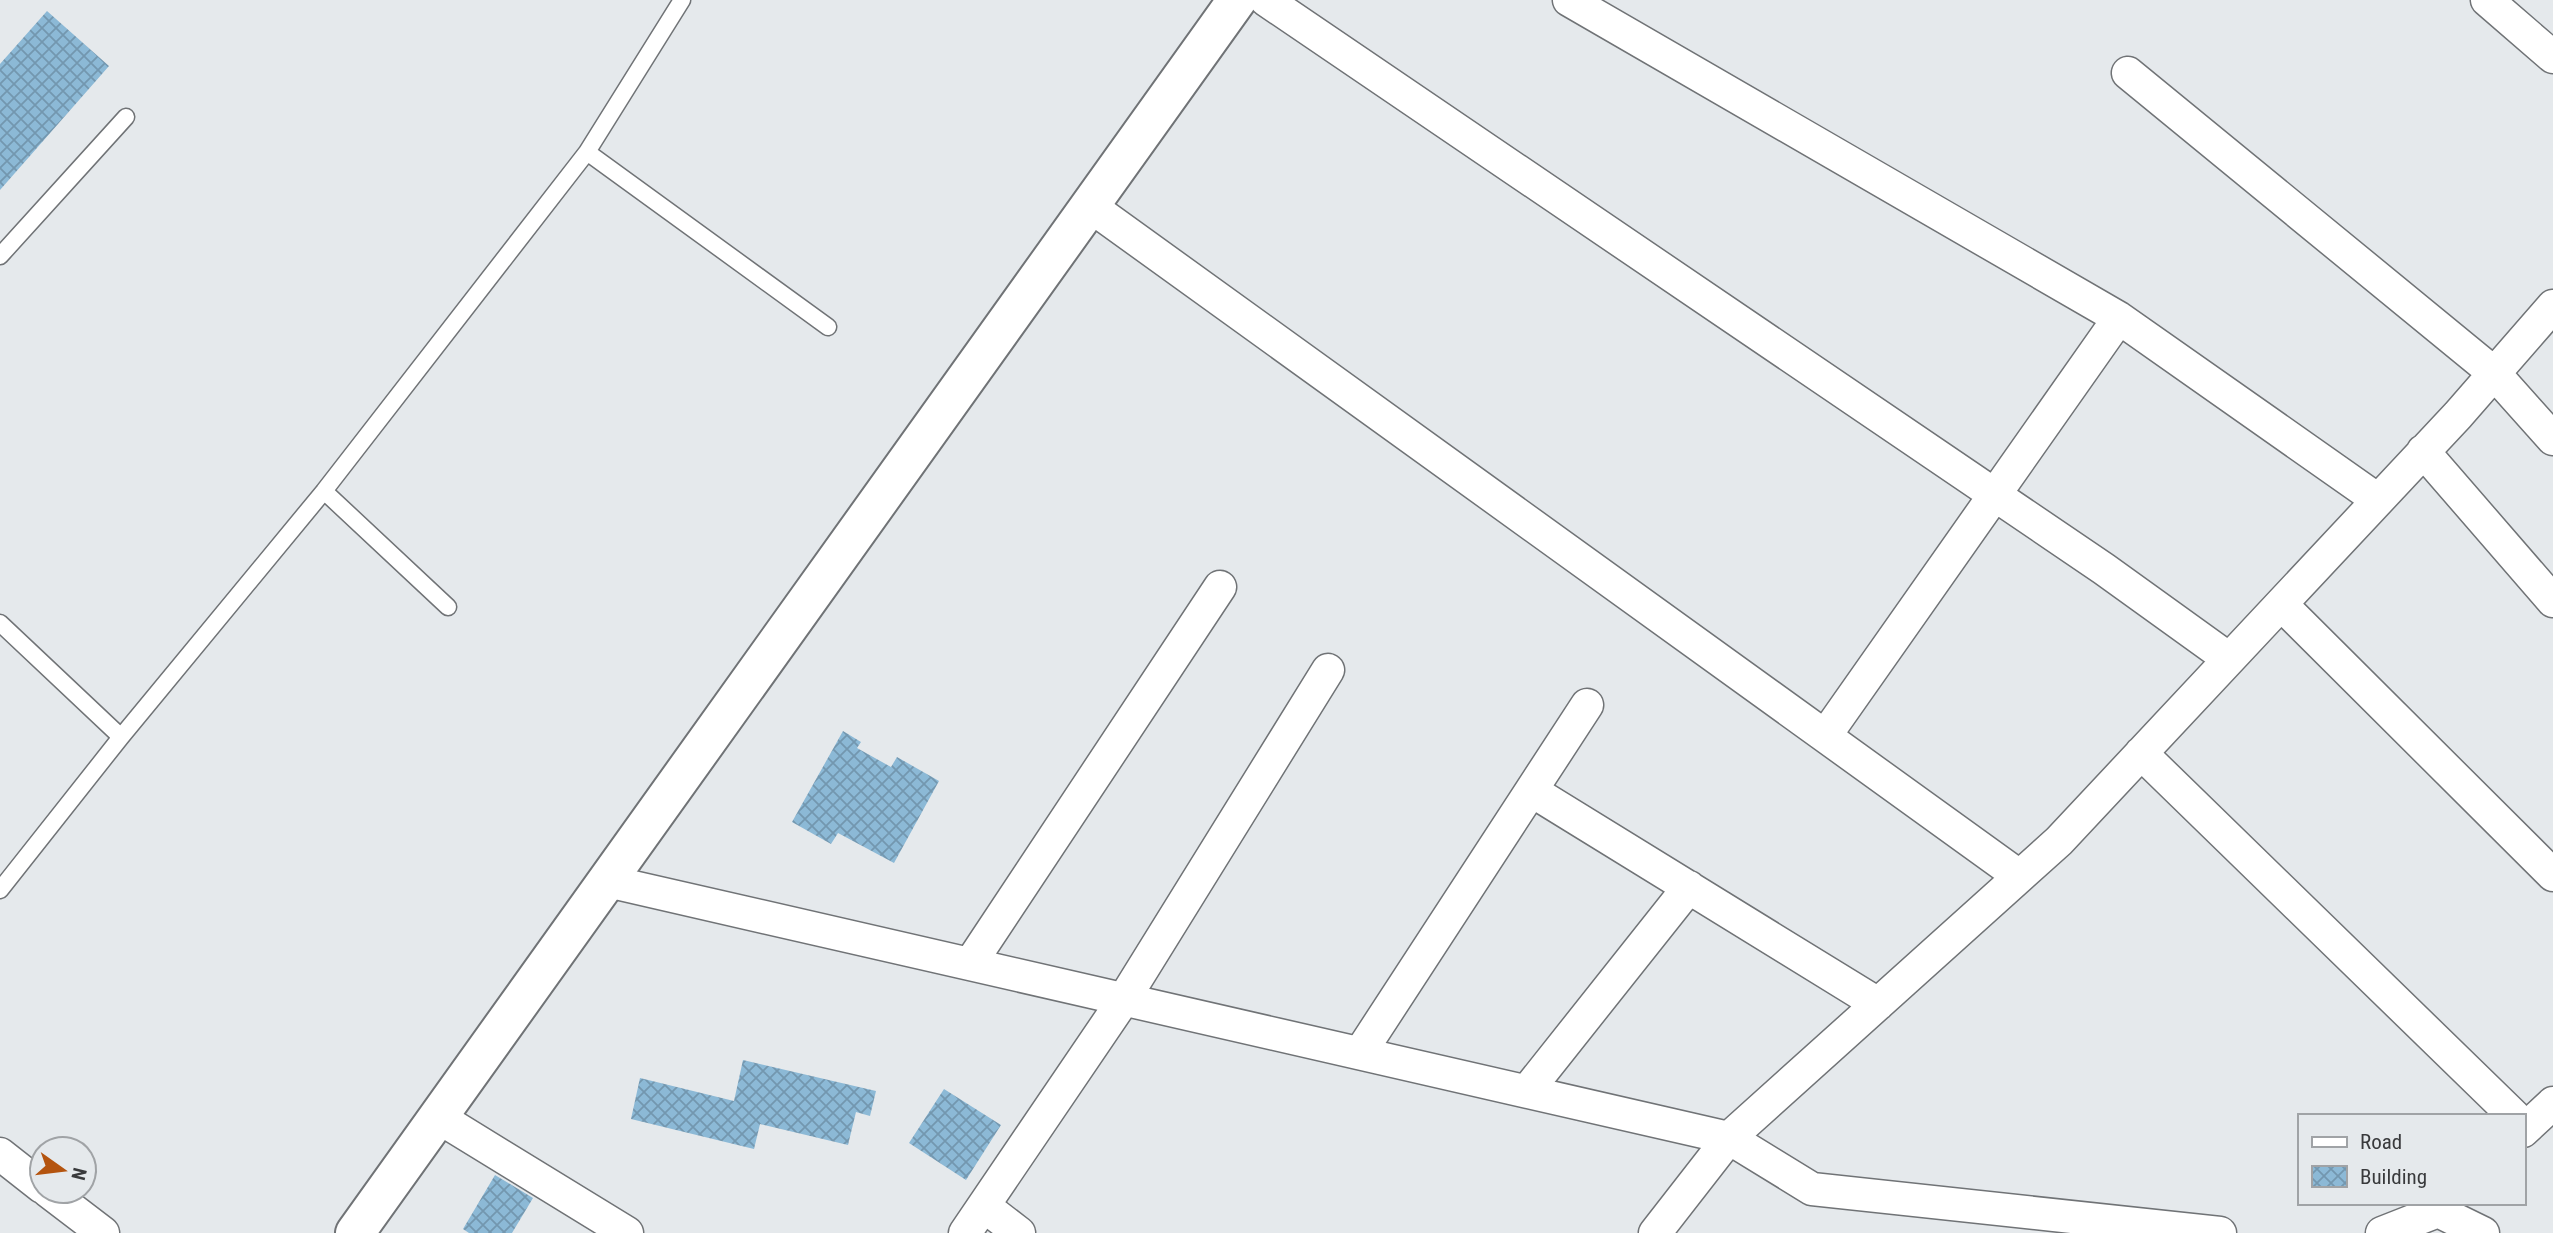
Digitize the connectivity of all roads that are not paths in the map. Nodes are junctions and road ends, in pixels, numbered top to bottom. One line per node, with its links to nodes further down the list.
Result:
1 (682, 0): 9 (lane)
2 (1237, 0): 10 (street)
3 (1266, 0): 19 (street)
4 (1569, 0): 13 (street)
5 (2487, 0): 6 (street)
6 (2553, 57)
7 (2128, 73): 15 (street)
8 (126, 117): 11 (lane)
9 (587, 152): 14 (lane); 18 (lane)
10 (1090, 206): 29 (street); 35 (street)
11 (0, 256)
12 (2553, 306): 15 (street)
13 (2119, 318): 19 (street); 20 (street)
14 (828, 327)
15 (2494, 373): 16 (street); 17 (street)
16 (2553, 439)
17 (2423, 451): 20 (street); 22 (street)
18 (324, 491): 24 (lane); 30 (lane)
19 (1994, 495): 26 (street); 29 (street)
20 (2378, 500): 23 (street)
21 (1220, 587): 38 (street)
22 (2553, 601)
23 (2281, 604): 26 (street); 34 (street)
24 (448, 607)
25 (0, 623): 30 (lane)
26 (2230, 659): 31 (street)
27 (1328, 670): 39 (street)
28 (1587, 705): 32 (street)
29 (1825, 736): 33 (street)
30 (121, 737): 37 (lane)
31 (2141, 753): 33 (street); 44 (street)
32 (1532, 791): 36 (street); 41 (street)
33 (2019, 876): 40 (street)
34 (2553, 876)
35 (607, 881): 38 (street); 45 (street)
36 (1689, 887): 40 (street); 42 (street)
37 (0, 890)
38 (970, 964): 39 (street)
39 (1124, 999): 41 (street); 51 (street)
40 (1878, 1004): 47 (street)
41 (1360, 1053): 42 (street)
42 (1527, 1091): 47 (street)
43 (2553, 1103): 46 (street)
44 (2511, 1114)
45 (438, 1117): 54 (street); 55 (street)
46 (2525, 1123)
47 (1729, 1138): 58 (street); 59 (street)
48 (0, 1154): 49 (street)
49 (28, 1175)
50 (66, 1205): 53 (street)
51 (984, 1206): 56 (street); 57 (street)
52 (2442, 1207): 60 (street); 61 (street)
53 (103, 1233)
54 (355, 1233)
55 (628, 1233)
56 (965, 1233)
57 (1019, 1233)
58 (1655, 1233)
59 (2220, 1233)
60 (2382, 1233)
61 (2483, 1233)

